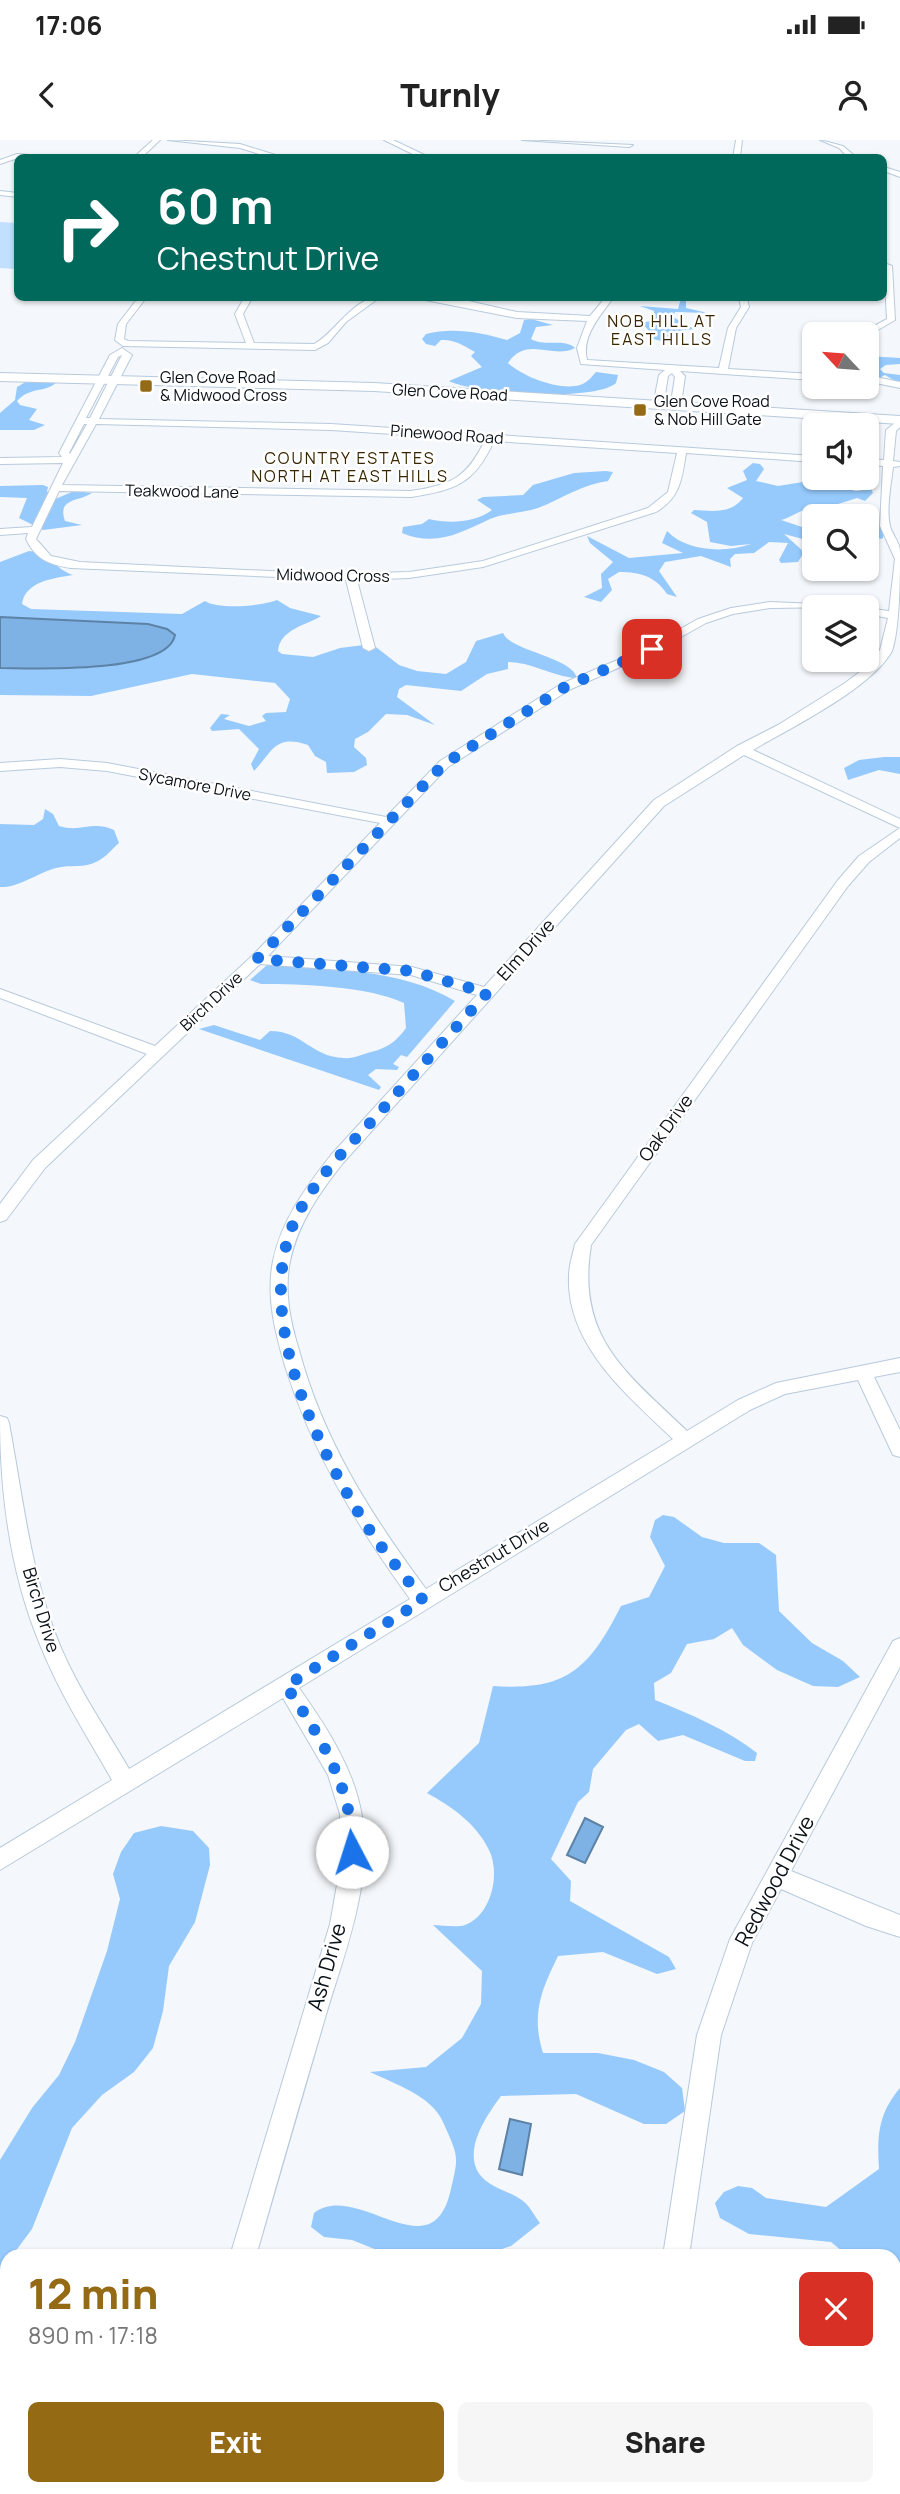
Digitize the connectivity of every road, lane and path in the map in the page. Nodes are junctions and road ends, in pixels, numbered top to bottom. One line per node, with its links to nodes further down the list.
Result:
1 (157, 140): 9 (street)
2 (171, 140): 10 (street)
3 (387, 140): 7 (street)
4 (410, 140): 7 (street)
5 (525, 140): 8 (street)
6 (824, 140): 13 (street)
7 (396, 143): 11 (street)
8 (630, 143): 12 (street)
9 (141, 154)
10 (268, 154)
11 (419, 154)
12 (624, 154)
13 (849, 154)
14 (887, 270): 22 (street)
15 (140, 301): 25 (street)
16 (246, 301): 24 (street)
17 (372, 301): 24 (street)
18 (450, 301): 21 (street)
19 (606, 301): 21 (street)
20 (744, 301): 27 (street)
21 (591, 319): 26 (street)
22 (896, 320): 23 (street)
23 (879, 328)
24 (251, 346): 25 (street)
25 (124, 348): 30 (street); 31 (street)
26 (673, 369): 27 (street); 34 (street); 34 (street)
27 (723, 372): 28 (street)
28 (802, 376)
29 (0, 377): 30 (main road, Glen Cove Road)
30 (101, 379): 31 (main road, Glen Cove Road); 35 (street)
31 (114, 380): 34 (main road, Glen Cove Road); 36 (street)
32 (879, 381): 33 (street)
33 (900, 385)
34 (669, 405): 37 (main road, Glen Cove Road)
35 (80, 421): 36 (street, Pinewood Road); 41 (street)
36 (93, 421): 38 (street, Pinewood Road); 41 (street)
37 (900, 421): 44 (street, Elm Drive)
38 (491, 437): 39 (street, Pinewood Road); 46 (street, Teakwood Lane)
39 (682, 450): 40 (street, Pinewood Road); 50 (street, Midwood Cross)
40 (802, 457)
41 (69, 460): 42 (street); 46 (street)
42 (0, 461)
43 (879, 463): 44 (street)
44 (888, 464): 45 (street); 49 (street, Elm Drive)
45 (900, 464)
46 (56, 488): 47 (street)
47 (34, 530): 48 (street); 50 (street, Midwood Cross)
48 (0, 532)
49 (900, 560): 53 (street, Elm Drive)
50 (351, 577): 54 (street)
51 (802, 606): 58 (street, Birch Drive)
52 (879, 613): 53 (street)
53 (892, 615): 55 (street, Elm Drive)
54 (369, 648)
55 (893, 653): 56 (street, Elm Drive)
56 (741, 749): 59 (street); 63 (street, Elm Drive)
57 (0, 767): 58 (street, Sycamore Drive)
58 (388, 821): 61 (street, Birch Drive)
59 (900, 824)
60 (900, 832): 69 (street, Oak Drive)
61 (257, 959): 63 (street); 64 (street, Birch Drive)
62 (0, 993): 64 (street)
63 (487, 993): 71 (street, Elm Drive)
64 (157, 1052): 65 (street, Birch Drive)
65 (0, 1216)
66 (900, 1365): 67 (street, Chestnut Drive)
67 (863, 1371): 69 (street, Chestnut Drive); 70 (street)
68 (0, 1423): 74 (street, Birch Drive)
69 (685, 1440): 71 (street, Chestnut Drive)
70 (900, 1450)
71 (423, 1600): 73 (street, Chestnut Drive)
72 (900, 1647): 76 (street, Redwood Drive)
73 (286, 1686): 74 (street, Chestnut Drive); 78 (street, Ash Drive)
74 (125, 1782): 75 (street, Chestnut Drive)
75 (0, 1860)
76 (777, 1876): 77 (street); 79 (street, Redwood Drive)
77 (900, 1926)
78 (245, 2249)
79 (677, 2249)

